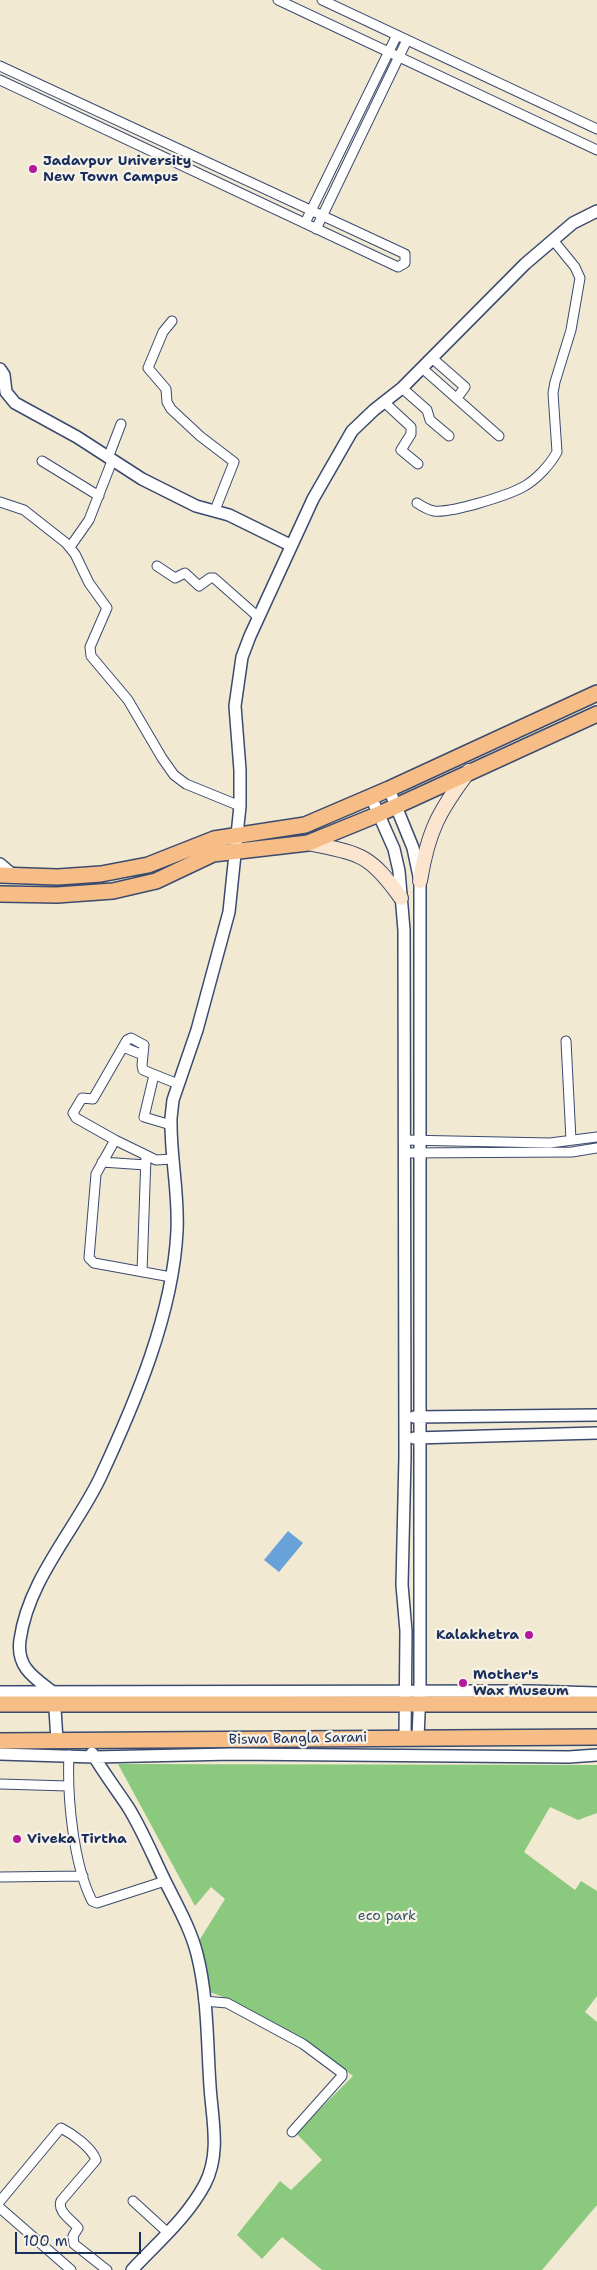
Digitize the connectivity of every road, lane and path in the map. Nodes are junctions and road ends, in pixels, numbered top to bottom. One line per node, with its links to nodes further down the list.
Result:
1 (278, 0): 5 (street)
2 (322, 0): 3 (street)
3 (397, 35): 4 (street); 5 (street)
4 (407, 40): 6 (street); 9 (street)
5 (388, 51): 6 (street); 11 (street)
6 (399, 57): 10 (street); 13 (street)
7 (0, 66): 11 (street)
8 (0, 80): 14 (street)
9 (597, 129)
10 (597, 149)
11 (311, 211): 13 (street); 14 (street)
12 (597, 211): 16 (street)
13 (323, 216): 15 (street); 15 (street)
14 (305, 223): 15 (street)
15 (316, 229)
16 (553, 240): 18 (street); 32 (street)
17 (172, 321): 33 (street)
18 (432, 358): 19 (street); 22 (street)
19 (422, 368): 21 (street); 22 (street)
20 (0, 369): 27 (street)
21 (402, 388): 23 (street); 25 (street)
22 (457, 398): 26 (street)
23 (384, 402): 29 (street); 34 (street)
24 (121, 424): 27 (street)
25 (449, 436)
26 (499, 436)
27 (110, 459): 30 (street); 33 (street)
28 (42, 461): 30 (street)
29 (418, 464)
30 (99, 496): 35 (street)
31 (0, 502): 35 (street)
32 (417, 503)
33 (215, 510): 34 (street)
34 (290, 545): 37 (street)
35 (70, 547): 43 (street)
36 (157, 566): 37 (street)
37 (257, 616): 43 (street)
38 (597, 693): 41 (main road)
39 (597, 714): 40 (main road)
40 (470, 771): 44 (main road); 50 (main road)
41 (389, 789): 42 (main road); 44 (street)
42 (371, 797): 45 (street); 46 (main road)
43 (240, 806): 46 (street)
44 (396, 806): 45 (main road); 50 (street)
45 (379, 814): 47 (main road); 52 (street)
46 (235, 843): 47 (main road); 49 (main road); 51 (main road); 55 (street)
47 (308, 843): 52 (main road)
48 (0, 864): 49 (street)
49 (6, 875)
50 (420, 881): 58 (street)
51 (1, 895)
52 (401, 898): 60 (street)
53 (566, 1041): 61 (street)
54 (154, 1075): 55 (street); 56 (street); 59 (street)
55 (178, 1084): 56 (street)
56 (171, 1125): 65 (street)
57 (597, 1137): 61 (street)
58 (420, 1139): 60 (street); 61 (street); 63 (street)
59 (115, 1140): 66 (street); 67 (street)
60 (404, 1140): 64 (street)
61 (571, 1140)
62 (597, 1148): 63 (street)
63 (420, 1152): 64 (street); 71 (street)
64 (404, 1153): 72 (street)
65 (173, 1159): 66 (street); 69 (street)
66 (146, 1161): 67 (street); 68 (street)
67 (102, 1162): 68 (street)
68 (142, 1272): 69 (street)
69 (171, 1278): 79 (street)
70 (597, 1415): 71 (street)
71 (420, 1416): 72 (street); 74 (street)
72 (405, 1417): 75 (street)
73 (597, 1433): 74 (street)
74 (420, 1438): 75 (street); 78 (street)
75 (405, 1439): 78 (street)
76 (0, 1692): 79 (street)
77 (597, 1693): 78 (street)
78 (412, 1697): 79 (main road); 81 (main road); 82 (street)
79 (55, 1699): 80 (main road); 84 (street)
80 (0, 1704)
81 (597, 1704)
82 (411, 1737): 83 (main road, Biswa Bangla Sarani); 86 (main road, Biswa Bangla Sarani)
83 (597, 1737)
84 (57, 1741): 85 (main road, Biswa Bangla Sarani); 86 (main road, Biswa Bangla Sarani)
85 (0, 1742)
86 (86, 1742): 90 (street)
87 (0, 1754): 88 (street)
88 (69, 1755): 90 (street); 92 (street)
89 (597, 1755): 90 (street)
90 (94, 1757): 95 (street)
91 (0, 1784): 92 (street)
92 (68, 1786): 93 (street)
93 (83, 1876): 94 (street); 95 (street)
94 (0, 1877)
95 (164, 1881): 96 (street)
96 (204, 2001): 97 (street); 101 (street)
97 (292, 2132)
98 (0, 2201): 103 (street)
99 (133, 2201): 101 (street)
100 (0, 2208): 102 (street)
101 (168, 2233): 104 (street)
102 (71, 2270)
103 (107, 2270)
104 (132, 2270)

